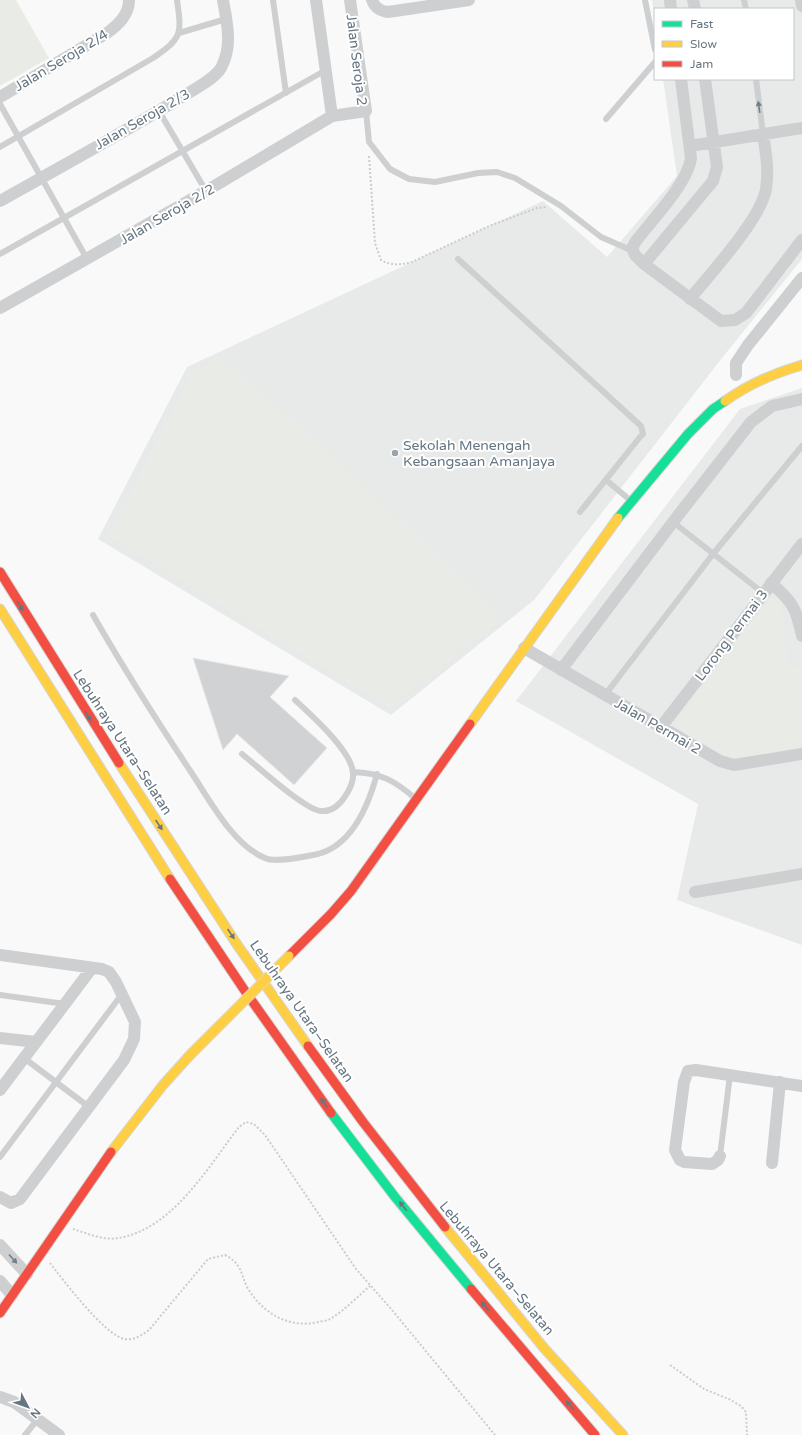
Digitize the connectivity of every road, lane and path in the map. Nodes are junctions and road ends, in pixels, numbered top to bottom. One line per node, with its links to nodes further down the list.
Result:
1 (129, 0): 21 (street, Jalan Seroja 2/4)
2 (177, 0): 13 (lane)
3 (223, 0): 12 (street, Jalan Seroja 2/3)
4 (273, 0): 20 (lane)
5 (316, 0): 16 (street)
6 (350, 0): 24 (street, Jalan Seroja 2)
7 (372, 0): 8 (street)
8 (469, 0)
9 (645, 0): 14 (lane)
10 (801, 0): 11 (street)
11 (802, 6)
12 (226, 19): 13 (lane); 23 (street, Jalan Seroja 2/3)
13 (179, 33): 29 (lane)
14 (654, 45)
15 (654, 63): 26 (lane)
16 (326, 70): 20 (lane); 25 (street)
17 (680, 80): 32 (street)
18 (706, 80): 31 (street)
19 (756, 80): 28 (lane, one-way to 19)
20 (286, 93): 34 (lane)
21 (0, 97)
22 (0, 104): 29 (lane)
23 (159, 111): 34 (lane); 35 (street, Jalan Seroja 2/3)
24 (366, 111): 25 (street, Jalan Seroja 2); 30 (lane)
25 (332, 116): 36 (street, Jalan Seroja 2/2)
26 (606, 120)
27 (802, 128): 28 (street)
28 (763, 134): 31 (street); 47 (street)
29 (18, 137): 33 (lane); 35 (lane)
30 (369, 142): 38 (lane); 38 (path)
31 (715, 143): 32 (street); 45 (street)
32 (690, 146): 41 (street)
33 (0, 147)
34 (183, 151): 36 (lane); 39 (lane)
35 (42, 178): 37 (street, Jalan Seroja 2/3); 39 (lane)
36 (206, 191): 43 (street, Jalan Seroja 2/2)
37 (0, 201)
38 (561, 206): 41 (lane)
39 (64, 218): 42 (lane); 43 (lane)
40 (800, 249): 47 (street)
41 (633, 250): 45 (street)
42 (0, 254)
43 (87, 259): 48 (street, Jalan Seroja 2/2)
44 (458, 259): 53 (lane)
45 (644, 264): 47 (street)
46 (802, 278): 50 (street)
47 (690, 299)
48 (0, 308)
49 (802, 365): 54 (main road)
50 (736, 375)
51 (802, 399): 56 (street)
52 (802, 446): 58 (lane)
53 (606, 480): 54 (lane); 55 (lane)
54 (631, 501): 65 (main road)
55 (580, 512)
56 (672, 522): 58 (lane); 66 (street)
57 (802, 544): 60 (street, Lorong Permai 3)
58 (713, 554): 61 (lane); 67 (lane)
59 (0, 572): 110 (main road, Lebuhraya Utara–Selatan, one-way to 110)
60 (771, 583): 61 (street, Lorong Permai 3); 64 (street)
61 (763, 593): 69 (street, Lorong Permai 3)
62 (0, 609): 109 (main road, one-way to 62)
63 (93, 616): 73 (lane)
64 (802, 636)
65 (524, 648): 66 (street, Jalan Permai 2); 74 (main road)
66 (561, 670): 67 (street, Jalan Permai 2)
67 (604, 695): 69 (street, Jalan Permai 2)
68 (295, 700): 72 (lane)
69 (661, 727): 71 (street, Jalan Permai 2)
70 (242, 754): 72 (lane)
71 (802, 754)
72 (353, 772): 73 (lane)
73 (377, 774): 74 (lane)
74 (417, 800): 95 (main road, bridge)
75 (802, 874): 76 (street)
76 (695, 892)
77 (0, 955): 78 (street)
78 (92, 968): 79 (street); 81 (street)
79 (122, 994): 86 (lane); 90 (street)
80 (0, 995): 81 (lane)
81 (65, 1004): 83 (street)
82 (0, 1038): 83 (street)
83 (36, 1042): 84 (street)
84 (24, 1058): 86 (lane); 88 (street)
85 (730, 1075): 87 (street); 91 (lane); 91 (street)
86 (56, 1082): 90 (lane); 92 (lane)
87 (780, 1082): 89 (street); 93 (street)
88 (1, 1085)
89 (802, 1086)
90 (89, 1107): 94 (street)
91 (720, 1156)
92 (0, 1157)
93 (772, 1163)
94 (0, 1197)
95 (60, 1224): 97 (main road); 100 (path)
96 (0, 1245): 98 (street, one-way to 98)
97 (41, 1253): 98 (main road); 100 (path)
98 (26, 1274): 101 (main road)
99 (0, 1281): 101 (street)
100 (370, 1286): 108 (path)
101 (12, 1295): 102 (main road)
102 (0, 1313)
103 (670, 1365): 111 (path)
104 (0, 1397): 105 (street)
105 (38, 1419): 106 (lane); 107 (street)
106 (25, 1435)
107 (59, 1435)
108 (495, 1435)
109 (595, 1435)
110 (623, 1435)
111 (748, 1435)

